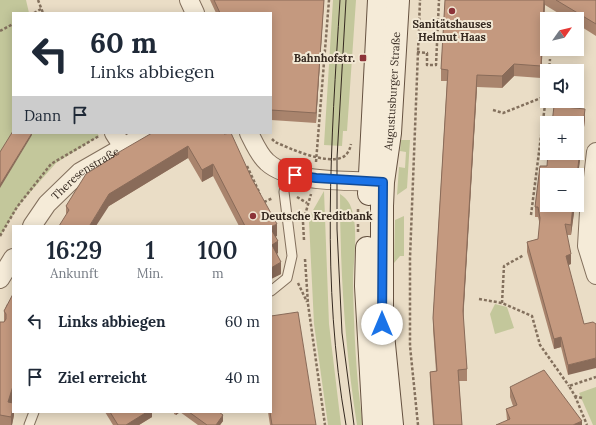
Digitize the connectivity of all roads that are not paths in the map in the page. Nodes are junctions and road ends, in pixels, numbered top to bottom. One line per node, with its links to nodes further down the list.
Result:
1 (189, 0): 4 (street)
2 (379, 0): 10 (main road, Augustusburger Straße)
3 (398, 0): 10 (main road, Augustusburger Straße)
4 (195, 12)
5 (144, 134): 7 (street, Theresenstraße)
6 (250, 134): 9 (street)
7 (118, 140): 11 (street, Theresenstraße)
8 (596, 152): 13 (street)
9 (287, 173): 10 (street); 15 (lane)
10 (376, 182): 18 (main road, Augustusburger Straße); 19 (main road, Augustusburger Straße)
11 (33, 225)
12 (12, 260): 14 (street)
13 (596, 274)
14 (0, 279)
15 (272, 290)
16 (34, 413): 17 (lane)
17 (29, 425)
18 (374, 425)
19 (392, 425)

